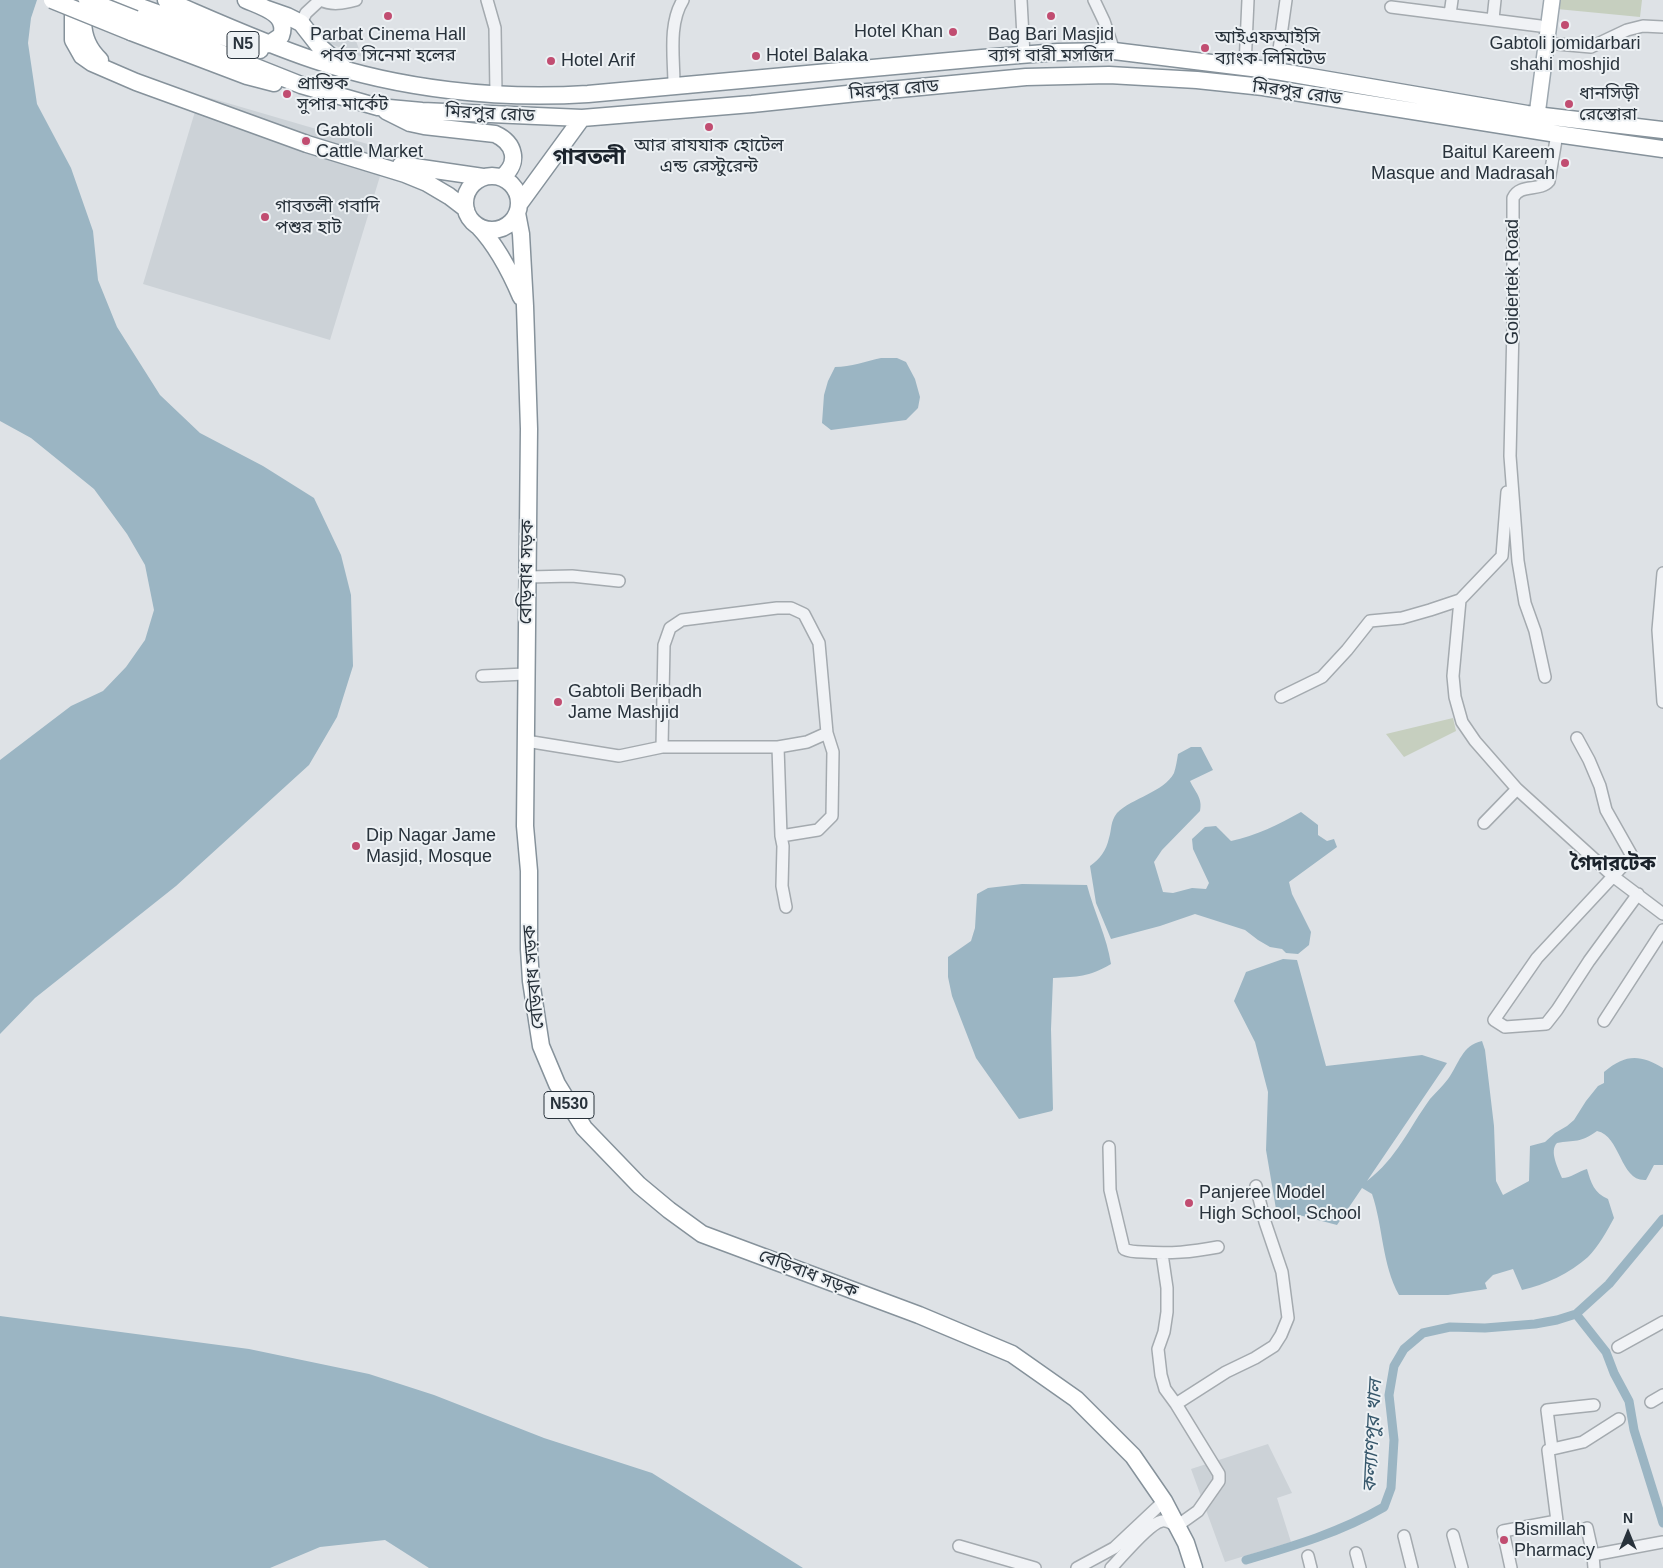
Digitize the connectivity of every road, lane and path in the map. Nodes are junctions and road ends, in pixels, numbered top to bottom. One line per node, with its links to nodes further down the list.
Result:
1 (52, 0): 22 (highway, bridge)
2 (77, 0): 46 (highway)
3 (87, 0): 22 (highway, N5, bridge); 43 (highway)
4 (121, 0): 22 (highway, N5)
5 (166, 0): 28 (highway, মিরপুর রোড)
6 (246, 0): 20 (highway)
7 (320, 0): 8 (street); 24 (street)
8 (356, 0)
9 (487, 0): 36 (street)
10 (684, 0): 35 (street)
11 (1022, 0): 31 (street)
12 (1094, 0): 30 (street)
13 (1248, 0): 32 (street)
14 (1286, 0): 33 (street)
15 (1452, 0): 21 (street)
16 (1495, 0): 23 (street)
17 (1544, 0): 25 (main road)
18 (1552, 0): 27 (main road)
19 (1391, 7): 21 (street)
20 (267, 9): 24 (highway); 28 (highway)
21 (1450, 14): 23 (street)
22 (135, 19): 29 (highway, N5); 37 (highway, মিরপুর রোড)
23 (1493, 19): 25 (street)
24 (301, 23): 34 (highway)
25 (1540, 26): 39 (main road)
26 (1663, 27): 27 (street)
27 (1546, 42): 39 (main road)
28 (269, 44): 29 (highway); 34 (highway, মিরপুর রোড)
29 (250, 47): 34 (highway, N5)
30 (1114, 51): 31 (highway, মিরপুর রোড); 32 (highway, মিরপুর রোড)
31 (1024, 55): 35 (highway, মিরপুর রোড)
32 (1245, 66): 33 (highway, মিরপুর রোড)
33 (1276, 70): 39 (highway, মিরপুর রোড)
34 (349, 71): 36 (highway, মিরপুর রোড)
35 (674, 85): 36 (highway, মিরপুর রোড)
36 (496, 94)
37 (378, 107): 38 (highway, মিরপুর রোড); 44 (highway)
38 (582, 118): 39 (highway, মিরপুর রোড); 45 (highway)
39 (1532, 122): 40 (highway, মিরপুর রোড); 41 (highway, মিরপুর রোড)
40 (1663, 130)
41 (1557, 134): 42 (highway, মিরপুর রোড); 49 (street, Goidertek Road)
42 (1663, 150)
43 (483, 177): 44 (highway); 46 (highway)
44 (502, 177): 45 (highway)
45 (518, 208): 47 (highway); 48 (highway, বেড়িবাধ সড়ক)
46 (466, 209): 47 (highway)
47 (478, 226): 48 (highway, বেড়িবাধ সড়ক)
48 (525, 306): 51 (highway, বেড়িবাধ সড়ক / N530)
49 (1510, 456): 53 (street, Goidertek Road); 56 (street, Goidertek Road)
50 (1663, 573): 58 (street)
51 (528, 577): 52 (street); 54 (highway, বেড়িবাধ সড়ক / N530)
52 (619, 581)
53 (1460, 600): 57 (street); 64 (street)
54 (525, 674): 55 (street); 61 (highway, বেড়িবাধ সড়ক / N530)
55 (482, 676)
56 (1546, 677)
57 (1280, 697)
58 (1663, 702)
59 (827, 733): 62 (street); 63 (street); 66 (street)
60 (1577, 738): 67 (street)
61 (526, 741): 62 (street); 85 (highway, বেড়িবাধ সড়ক / N530)
62 (662, 747): 63 (street)
63 (778, 747): 66 (street)
64 (1517, 788): 65 (street); 67 (street)
65 (1484, 823)
66 (781, 836): 69 (street)
67 (1614, 877): 68 (street); 68 (street)
68 (1638, 894): 70 (street)
69 (786, 907)
70 (1663, 914)
71 (1663, 930): 72 (street)
72 (1604, 1021)
73 (1109, 1147): 76 (street)
74 (1256, 1186): 81 (street)
75 (1218, 1247): 76 (street)
76 (1162, 1254): 81 (street)
77 (1663, 1322): 78 (street)
78 (1618, 1347)
79 (1663, 1395): 80 (street)
80 (1651, 1402)
81 (1176, 1404): 86 (street)
82 (1594, 1404): 84 (street)
83 (1619, 1418): 84 (street)
84 (1552, 1449): 103 (street)
85 (1164, 1501): 86 (highway, বেড়িবাধ সড়ক / N530); 96 (street)
86 (1177, 1526): 97 (street); 98 (highway, বেড়িবাধ সড়ক / N530)
87 (1587, 1528): 93 (street)
88 (1452, 1535): 102 (street)
89 (1404, 1536): 101 (street)
90 (1660, 1542): 93 (street)
91 (959, 1546): 95 (street)
92 (1356, 1553): 100 (street)
93 (1592, 1555): 104 (street)
94 (1308, 1556): 99 (street)
95 (1035, 1568)
96 (1077, 1568)
97 (1111, 1568)
98 (1194, 1568)
99 (1311, 1568)
100 (1360, 1568)
101 (1412, 1568)
102 (1462, 1568)
103 (1511, 1568)
104 (1594, 1568)

